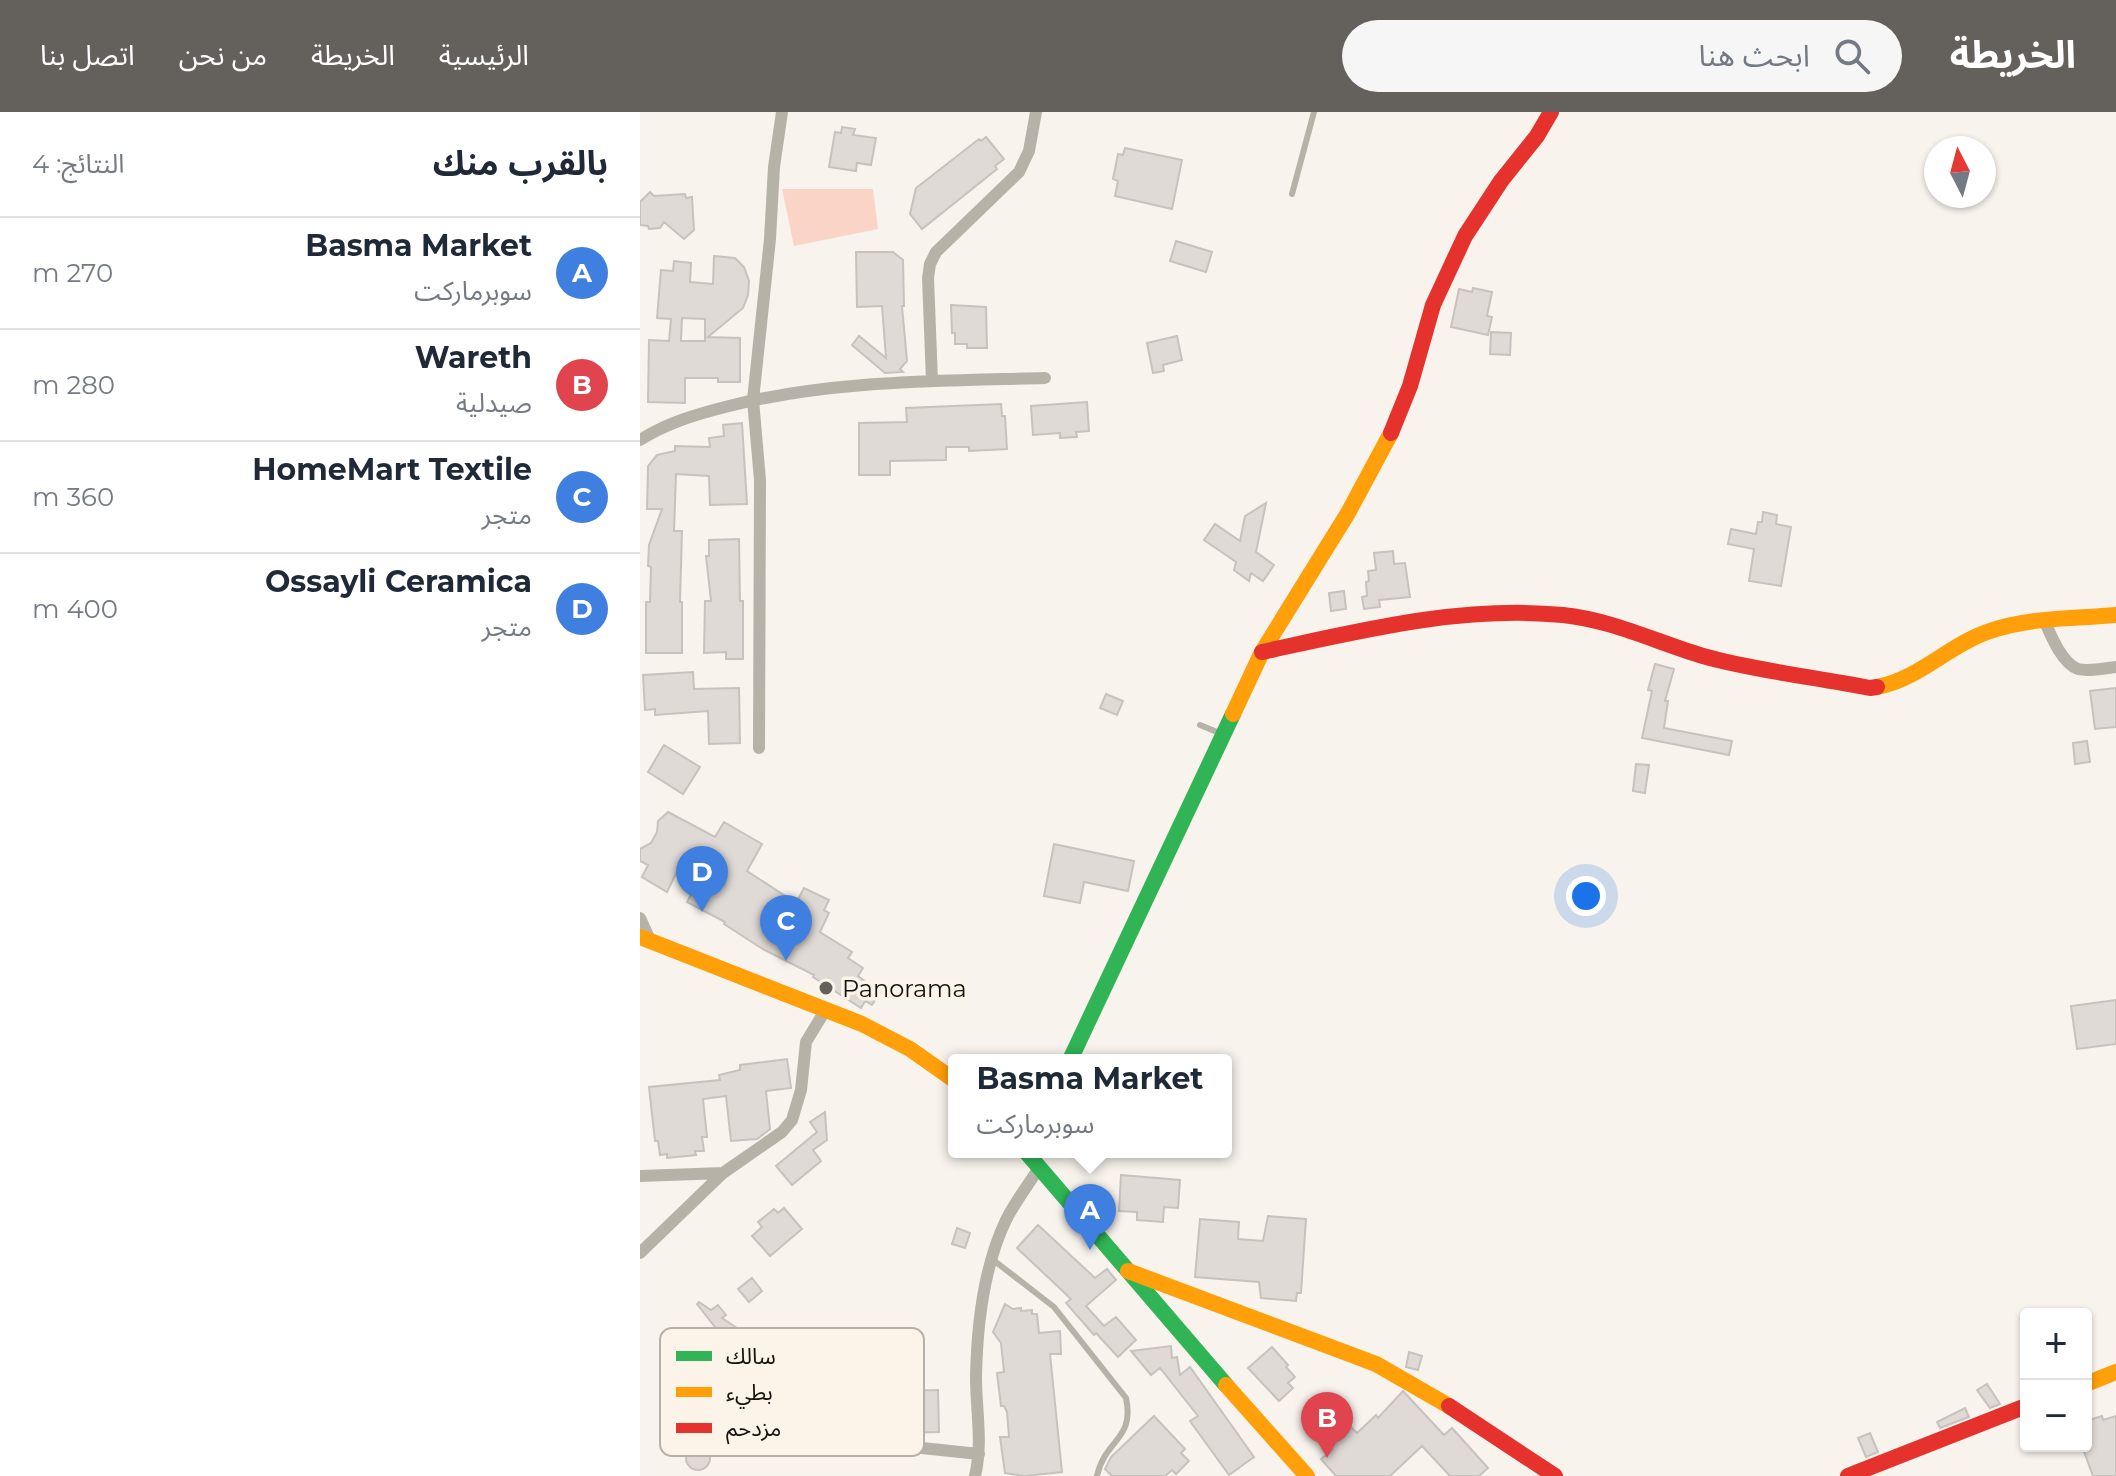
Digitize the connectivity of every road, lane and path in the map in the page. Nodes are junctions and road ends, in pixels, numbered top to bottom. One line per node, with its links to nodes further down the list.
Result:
1 (782, 112): 8 (street)
2 (1036, 112): 7 (street)
3 (1314, 112): 5 (lane)
4 (1551, 112): 12 (street)
5 (1292, 194)
6 (1045, 378): 7 (street)
7 (932, 381): 8 (street)
8 (753, 400): 9 (street); 16 (street)
9 (640, 440)
10 (2116, 615): 11 (street)
11 (2045, 622): 12 (street); 13 (street)
12 (1262, 652): 15 (street)
13 (2116, 667)
14 (1200, 725): 15 (lane)
15 (1222, 734): 20 (street)
16 (759, 748)
17 (640, 918): 18 (street)
18 (645, 939): 19 (street)
19 (826, 1009): 21 (street); 24 (street)
20 (1073, 1054)
21 (948, 1076)
22 (1032, 1158): 23 (street)
23 (1039, 1168): 27 (street); 28 (street)
24 (723, 1173): 25 (street); 26 (street)
25 (640, 1176)
26 (640, 1253)
27 (992, 1259): 33 (street); 36 (lane)
28 (1128, 1271): 37 (street); 38 (street)
29 (2116, 1372): 30 (street)
30 (2092, 1382)
31 (2020, 1408): 34 (street)
32 (924, 1448): 33 (street)
33 (979, 1454): 35 (street)
34 (1858, 1474)
35 (975, 1476)
36 (1097, 1476)
37 (1307, 1476)
38 (1555, 1476)

